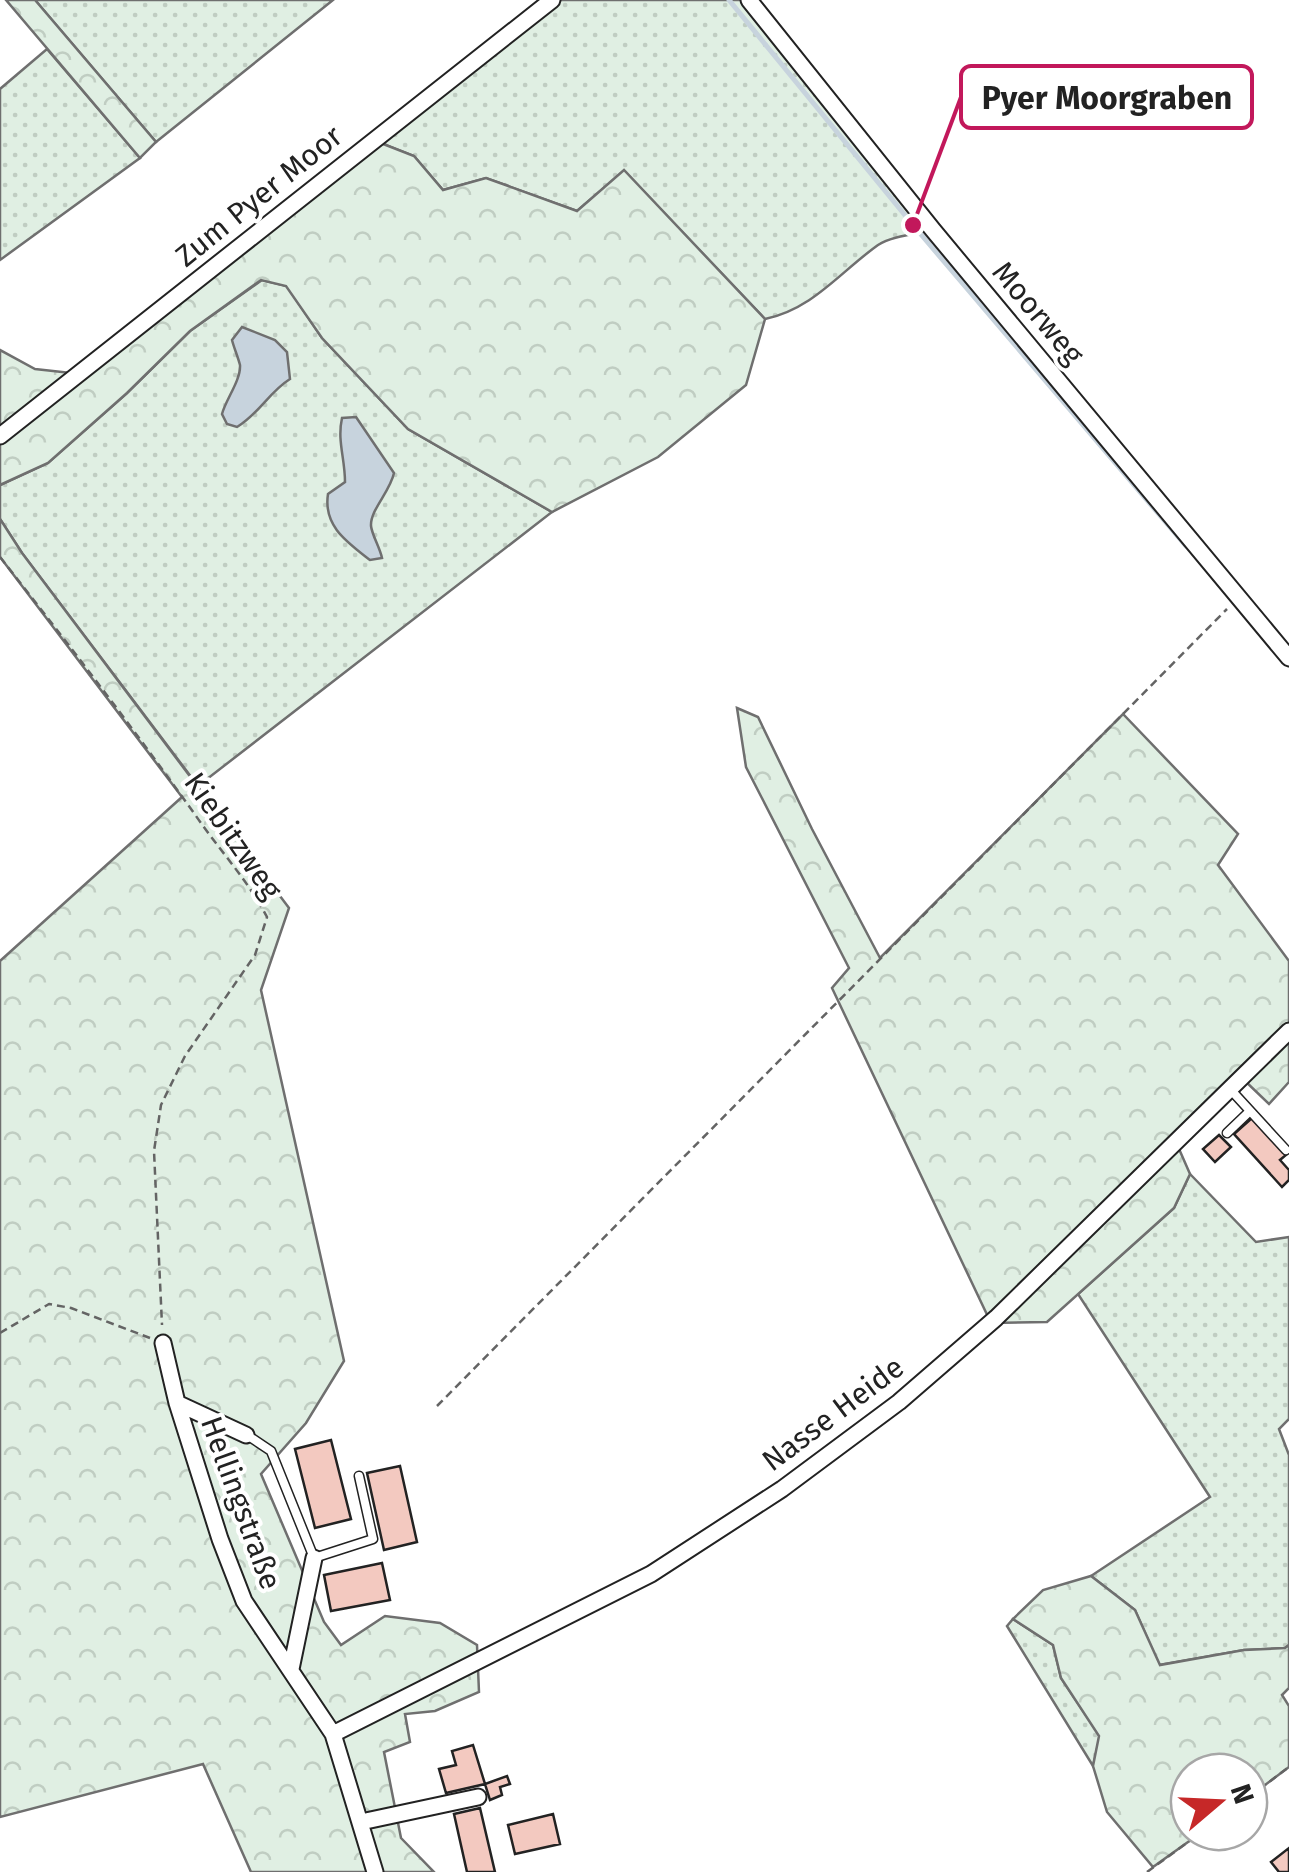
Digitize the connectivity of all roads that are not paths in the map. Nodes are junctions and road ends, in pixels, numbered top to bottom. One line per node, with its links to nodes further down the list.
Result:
1 (552, 0): 3 (street, Zum Pyer Moor)
2 (748, 0): 4 (street, Moorweg)
3 (0, 436)
4 (1289, 658)
5 (1289, 1031): 6 (street, Nasse Heide)
6 (1230, 1089): 7 (lane); 16 (street, Nasse Heide)
7 (1250, 1111): 8 (lane); 9 (lane)
8 (1227, 1133)
9 (1286, 1150)
10 (163, 1344): 11 (street, Hellingstraße)
11 (177, 1403): 12 (street, Hellingstraße); 15 (street, Hellingstraße)
12 (246, 1434): 14 (lane)
13 (359, 1476): 14 (lane)
14 (314, 1558): 15 (street, Hellingstraße)
15 (290, 1669): 16 (street, Hellingstraße)
16 (334, 1734): 18 (street, Hellingstraße)
17 (478, 1797): 18 (street)
18 (362, 1822): 19 (street, Hellingstraße)
19 (375, 1872)

